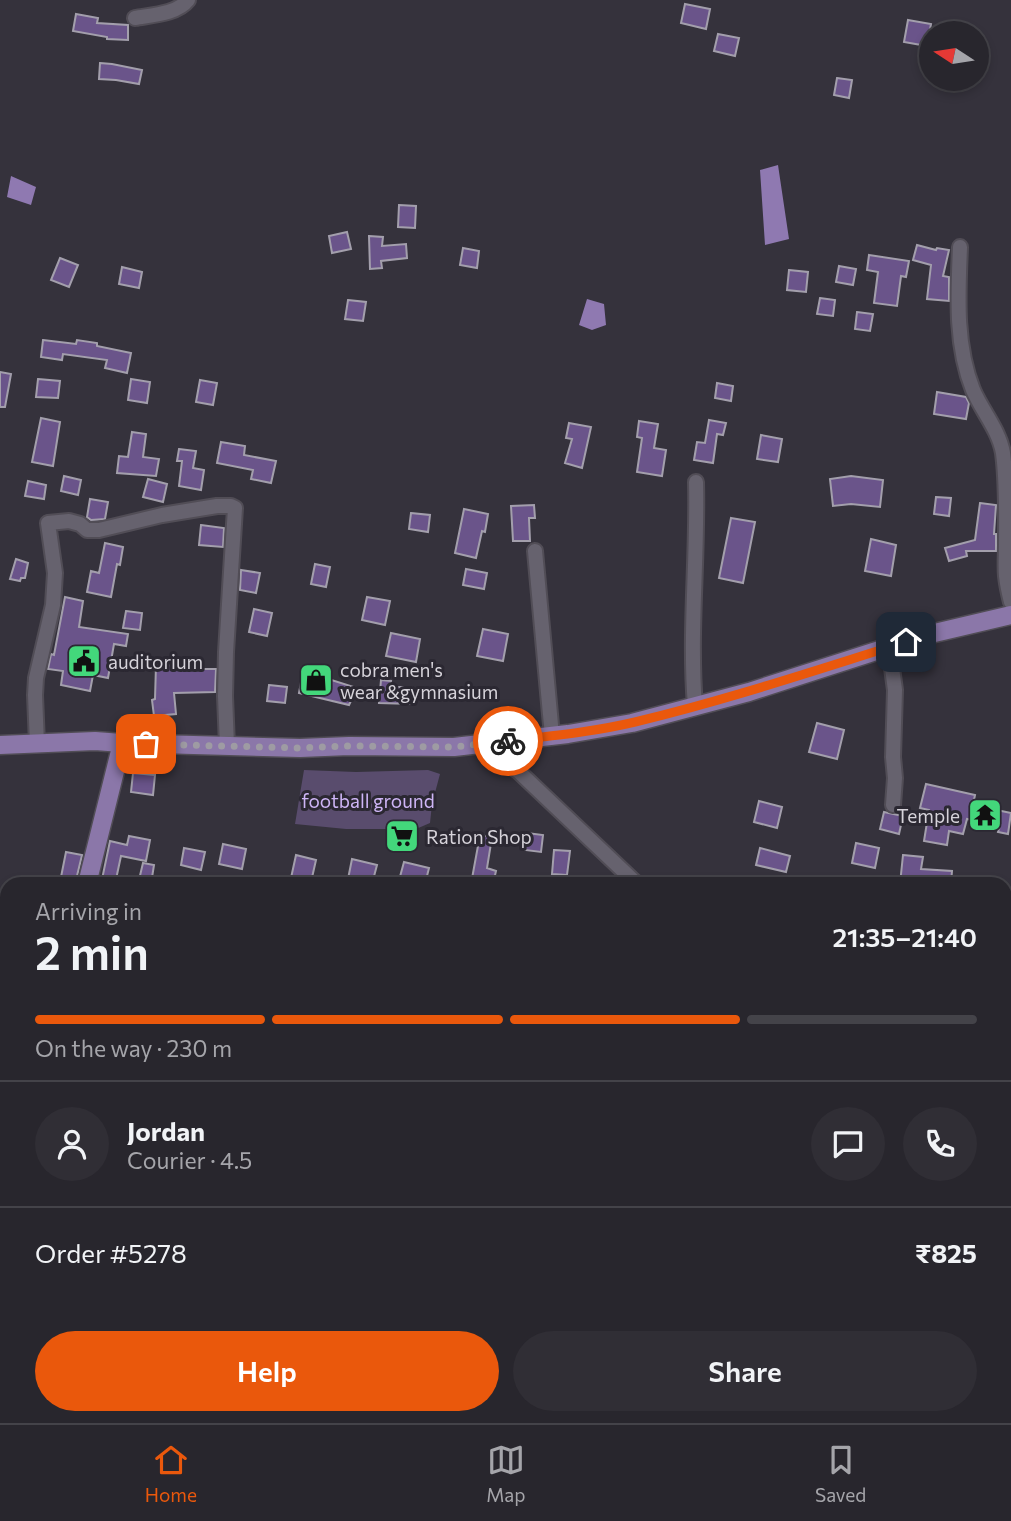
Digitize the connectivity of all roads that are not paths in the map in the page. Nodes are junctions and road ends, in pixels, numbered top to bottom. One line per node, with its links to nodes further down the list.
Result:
1 (188, 0): 2 (street)
2 (135, 18)
3 (960, 247): 6 (street)
4 (696, 482): 9 (street)
5 (535, 551): 10 (street)
6 (1011, 602)
7 (1011, 615): 8 (main road)
8 (886, 648): 9 (main road); 16 (street)
9 (695, 706): 10 (main road)
10 (552, 736): 13 (main road)
11 (122, 743): 12 (main road); 15 (main road); 17 (main road)
12 (37, 744): 14 (main road); 15 (street)
13 (482, 744): 15 (main road); 18 (street)
14 (0, 745)
15 (227, 746)
16 (893, 805)
17 (89, 877)
18 (629, 877)

